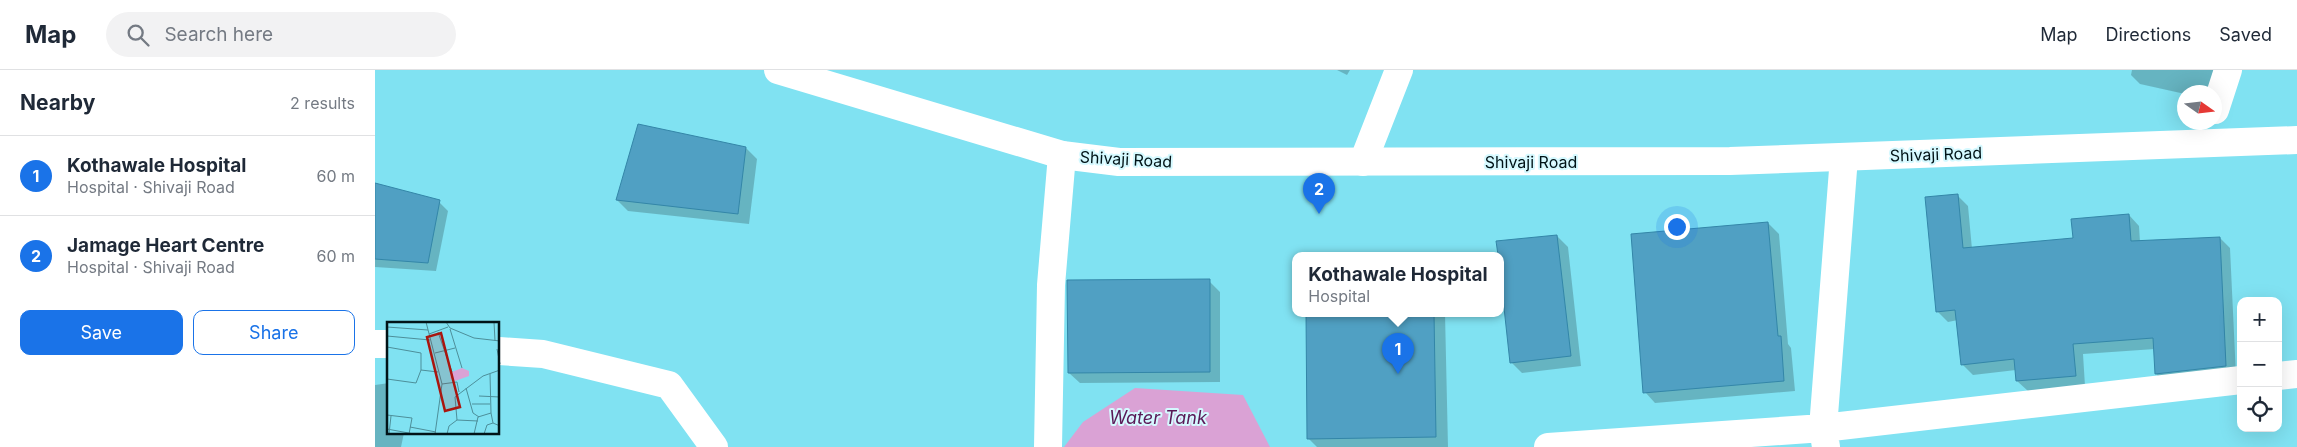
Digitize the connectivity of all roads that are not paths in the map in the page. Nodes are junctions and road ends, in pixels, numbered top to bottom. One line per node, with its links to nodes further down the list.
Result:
1 (777, 70): 7 (street, Shivaji Road)
2 (1399, 70): 9 (street)
3 (2228, 70): 4 (street)
4 (2222, 88)
5 (2207, 133): 6 (street, Shivaji Road); 8 (street, Shivaji Road)
6 (2297, 140)
7 (1062, 154): 9 (street, Shivaji Road); 16 (street)
8 (1844, 157): 9 (street, Shivaji Road); 14 (street)
9 (1363, 162)
10 (500, 351): 15 (street)
11 (2297, 374): 12 (street)
12 (2282, 376)
13 (2237, 381): 14 (street)
14 (1825, 437): 17 (street)
15 (714, 447)
16 (1048, 447)
17 (1548, 447)

